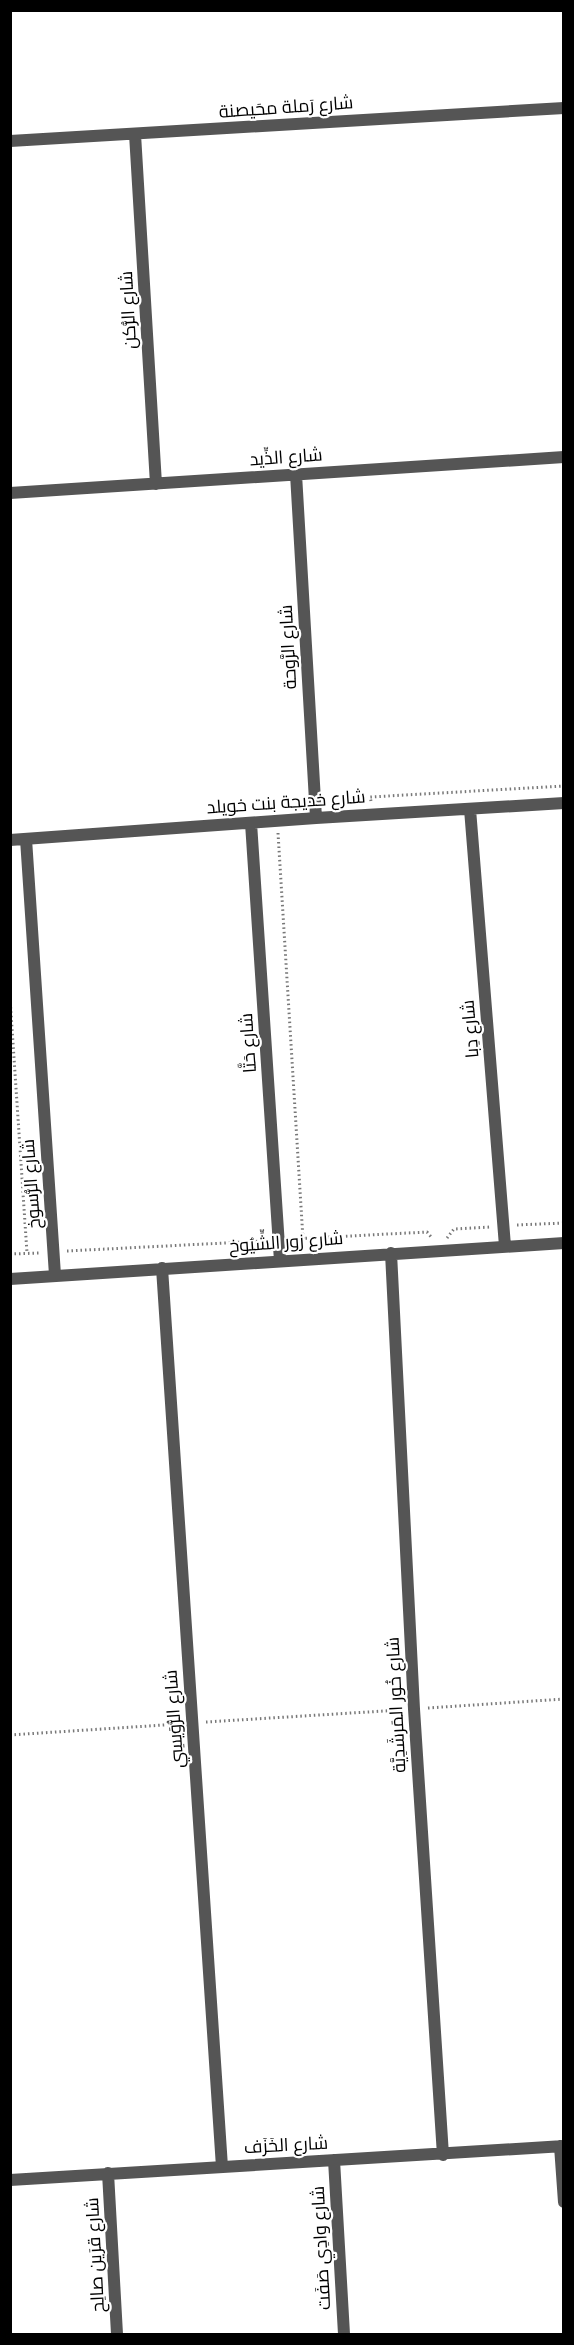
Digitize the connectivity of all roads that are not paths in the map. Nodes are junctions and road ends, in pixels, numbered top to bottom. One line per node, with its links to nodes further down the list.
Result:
1 (564, 108): 2 (street, شارع رَملة محَيصنة)
2 (135, 134): 3 (street, شارع رَملة محَيصنة); 6 (street, شارع الرُّكن)
3 (10, 141)
4 (564, 457): 5 (street, شارع الذِّيد)
5 (296, 474): 6 (street, شارع الذِّيد); 10 (street, شارع الرَّوحة)
6 (156, 484): 7 (street, شارع الذِّيد)
7 (10, 492)
8 (564, 803): 9 (street, شارع خديجة بنت خويلد)
9 (470, 809): 10 (street, شارع خديجة بنت خويلد); 15 (street, شارع دِبا)
10 (316, 818): 11 (street, شارع خديجة بنت خويلد)
11 (251, 823): 12 (street, شارع خديجة بنت خويلد); 17 (street, شارع حَتَّا)
12 (26, 839): 13 (street, شارع خديجة بنت خويلد); 19 (street, شارع الرُّسوخ)
13 (10, 840)
14 (564, 1243): 15 (street, شارع زور الشِّيُوخ)
15 (505, 1246): 16 (street, شارع زور الشِّيُوخ)
16 (391, 1254): 17 (street, شارع زور الشِّيُوخ); 22 (street, شارع خُور المَرشَدِيَّة)
17 (280, 1261): 18 (street, شارع زور الشِّيُوخ)
18 (162, 1268): 19 (street, شارع زور الشِّيُوخ); 24 (street, شارع الرُّوَيسِي)
19 (55, 1275): 20 (street, شارع زور الشِّيُوخ)
20 (10, 1279)
21 (562, 2146): 22 (street, شارع الخَزَف); 27 (street)
22 (443, 2155): 23 (street, شارع الخَزَف)
23 (334, 2160): 24 (street, شارع الخَزَف); 29 (street, شارع وادِي صَفَت)
24 (222, 2167): 25 (street, شارع الخَزَف)
25 (108, 2173): 26 (street, شارع الخَزَف); 28 (street, شارع قرَين صالِح)
26 (10, 2180)
27 (564, 2202)
28 (117, 2334)
29 (344, 2334)

